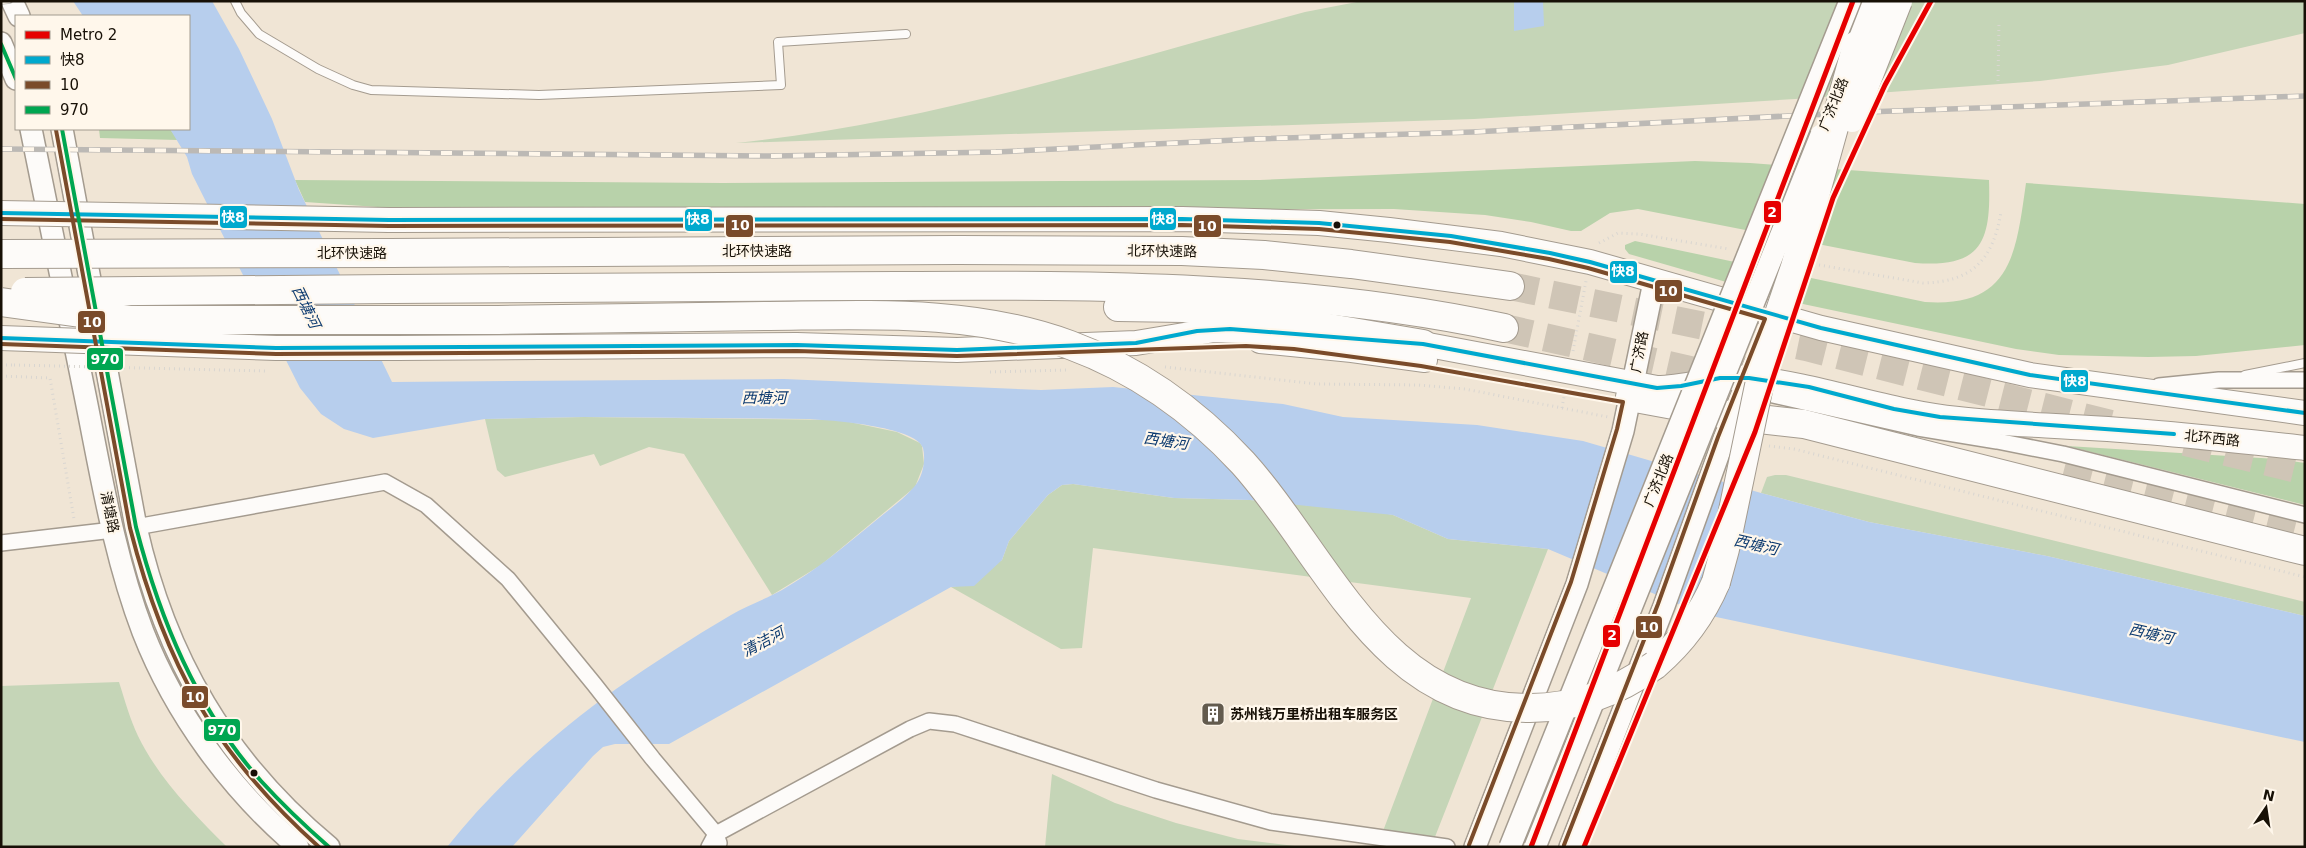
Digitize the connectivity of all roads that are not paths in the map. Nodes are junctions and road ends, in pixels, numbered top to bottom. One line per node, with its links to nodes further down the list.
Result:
1 (12, 1): 6 (main road)
2 (235, 1): 7 (lane)
3 (1850, 1): 46 (main road, 广济北路, bridge)
4 (1874, 1): 9 (main road, 广济北路, bridge)
5 (1898, 1): 15 (highway, bridge)
6 (19, 15)
7 (906, 34)
8 (1, 43): 10 (main road)
9 (1857, 45): 15 (highway, bridge); 47 (main road, 广济北路, bridge)
10 (15, 77)
11 (31, 130): 38 (main road, 清塘路)
12 (62, 130): 37 (main road, 清塘路)
13 (1, 213): 16 (main road, bridge)
14 (1, 254): 18 (highway, 北环快速路, bridge)
15 (1795, 266): 20 (highway, bridge)
16 (1654, 282): 21 (main road); 32 (main road, 广济路)
17 (847, 286): 19 (highway, bridge); 22 (highway); 25 (highway)
18 (1510, 286)
19 (1, 292)
20 (1, 302)
21 (1773, 315): 30 (main road); 31 (main road)
22 (1504, 328)
23 (1, 338): 24 (main road, bridge)
24 (1136, 343): 25 (main road); 27 (main road)
25 (1423, 344): 27 (main road)
26 (2305, 364): 28 (lane)
27 (1568, 378): 32 (main road, 北环西路)
28 (2219, 380): 29 (street); 31 (street)
29 (2305, 380)
30 (1746, 383): 32 (main road, 北环西路); 34 (main road); 35 (main road, 北环西路); 36 (street)
31 (2134, 388): 33 (main road)
32 (1632, 390): 34 (highway); 45 (main road, 广济路)
33 (2305, 413)
34 (1733, 416): 40 (highway); 48 (main road)
35 (2305, 448)
36 (2305, 515)
37 (136, 526): 41 (street); 43 (main road, 清塘路)
38 (113, 530): 39 (street); 42 (main road, 清塘路)
39 (1, 543)
40 (2305, 551)
41 (715, 842): 44 (street)
42 (298, 847)
43 (329, 847)
44 (1447, 847)
45 (1475, 847)
46 (1510, 847)
47 (1536, 847)
48 (1570, 847)

